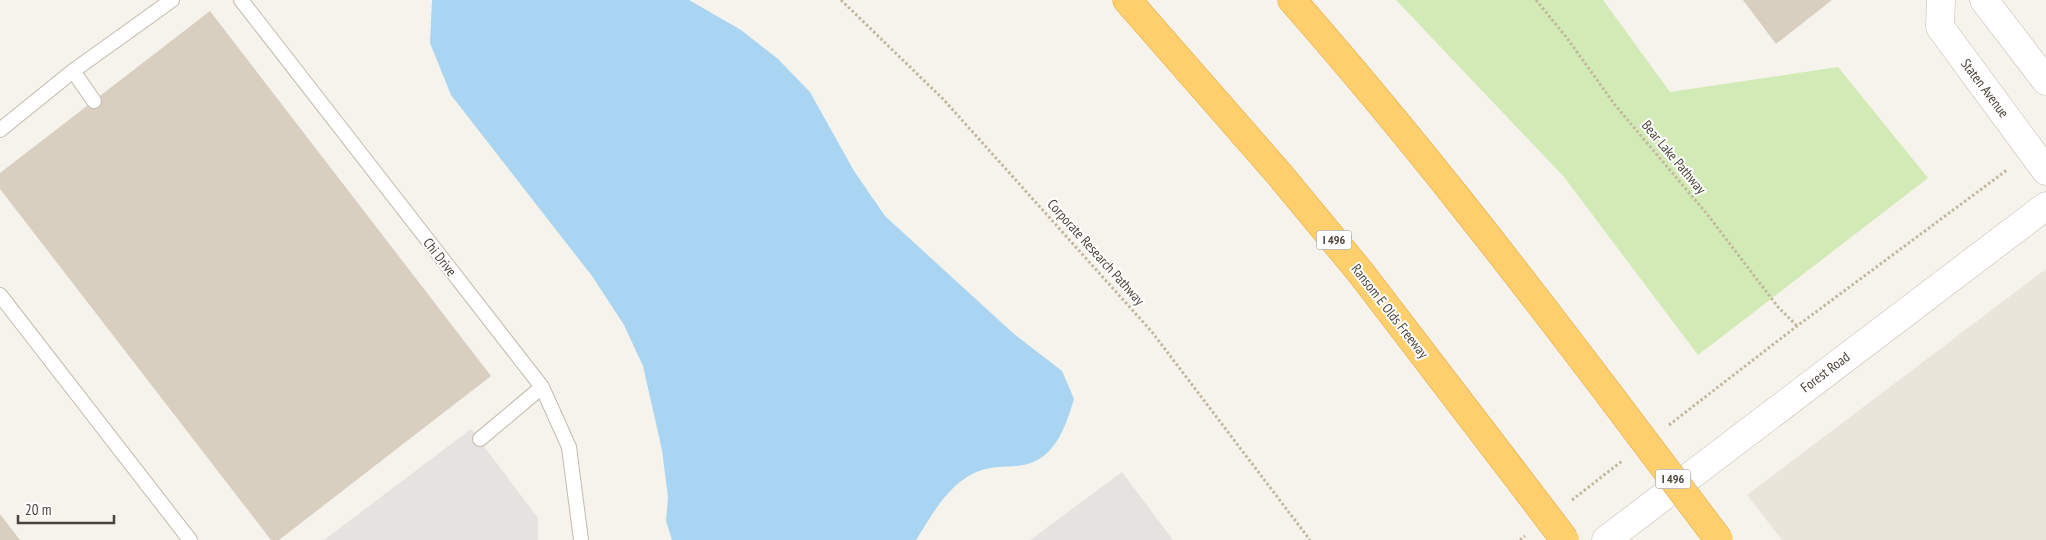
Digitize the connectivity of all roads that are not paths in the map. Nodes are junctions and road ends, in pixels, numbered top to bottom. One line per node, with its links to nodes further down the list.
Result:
1 (172, 0): 7 (lane)
2 (241, 0): 14 (lane, Chi Drive)
3 (1127, 0): 18 (highway, Ransom E Olds Freeway / I 496, bridge)
4 (1292, 0): 20 (highway, I 496, bridge)
5 (1941, 0): 11 (street, Staten Avenue)
6 (1984, 0): 8 (street)
7 (73, 71): 9 (lane); 10 (lane)
8 (2046, 81)
9 (94, 101)
10 (0, 130)
11 (2039, 162)
12 (2046, 206): 19 (street, Forest Road)
13 (0, 295): 16 (lane)
14 (542, 387): 15 (lane); 17 (lane, Chi Drive)
15 (480, 439)
16 (190, 540)
17 (581, 540)
18 (1564, 540)
19 (1606, 540)
20 (1719, 540)

